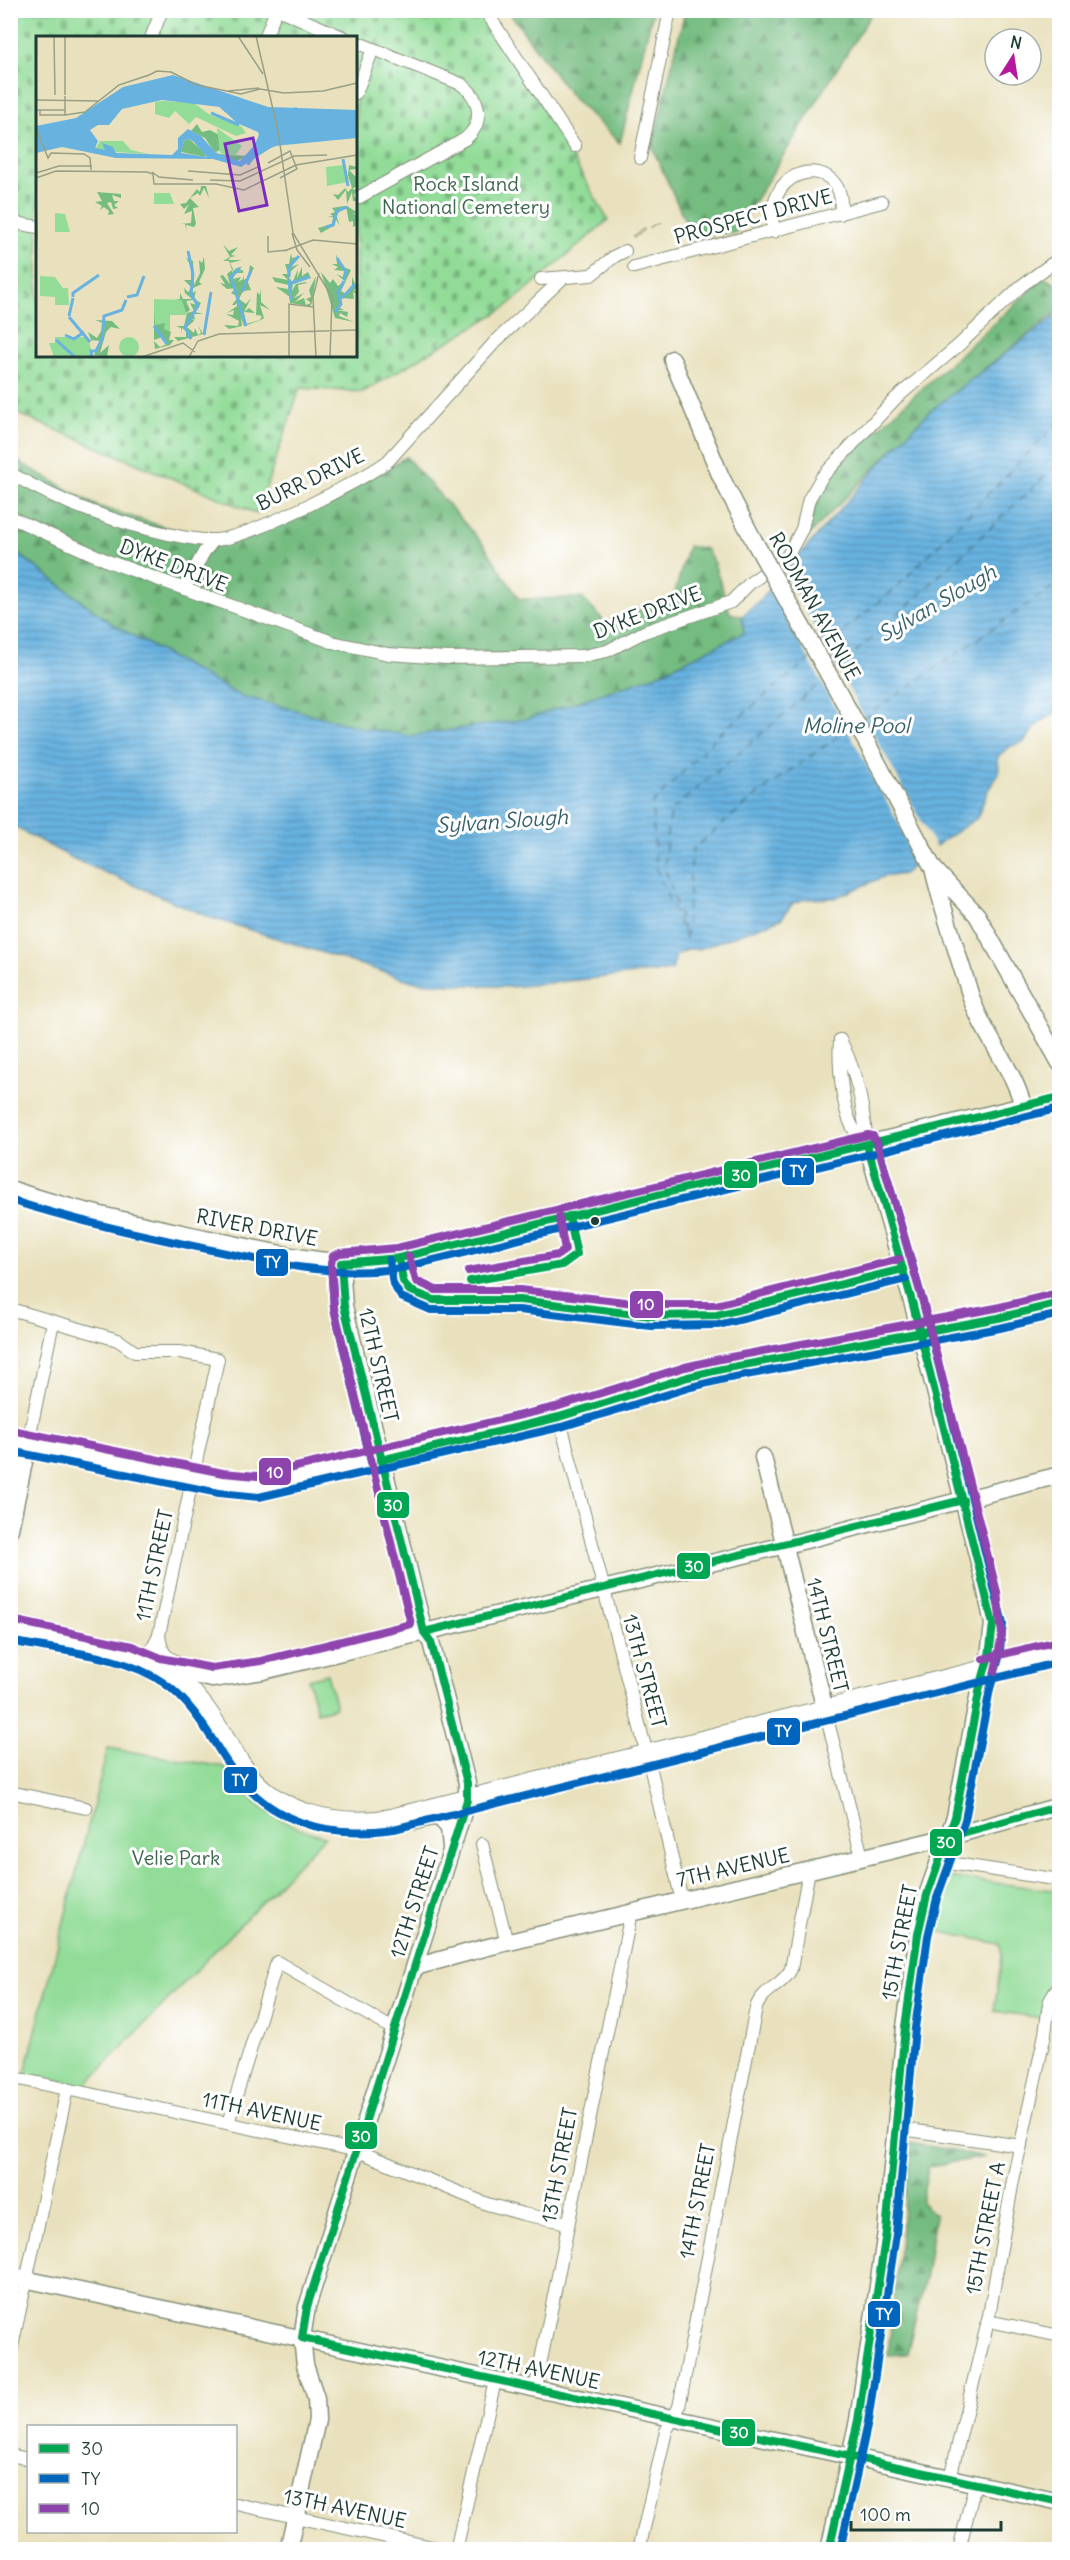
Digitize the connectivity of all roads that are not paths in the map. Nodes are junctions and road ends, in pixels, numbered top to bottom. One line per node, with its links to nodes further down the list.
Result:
1 (162, 10): 5 (street)
2 (278, 10): 6 (street); 7 (street)
3 (485, 10): 11 (street)
4 (670, 10): 12 (street)
5 (152, 36)
6 (266, 36)
7 (340, 36)
8 (357, 42): 9 (street)
9 (373, 49): 10 (street); 13 (street)
10 (357, 90)
11 (575, 146)
12 (640, 158)
13 (357, 198)
14 (882, 202): 15 (street, PROSPECT DRIVE)
15 (840, 214): 18 (street, PROSPECT DRIVE); 18 (street)
16 (10, 222): 17 (street)
17 (36, 227)
18 (774, 232): 21 (street, PROSPECT DRIVE)
19 (625, 252): 23 (street)
20 (1059, 258): 28 (street, DYKE DRIVE)
21 (634, 267)
22 (541, 279): 23 (street)
23 (562, 279): 27 (street, BURR DRIVE)
24 (672, 359): 29 (street, RODMAN AVENUE, bridge)
25 (10, 473): 27 (street, BURR DRIVE)
26 (10, 517): 28 (street, DYKE DRIVE)
27 (214, 540): 28 (street)
28 (184, 589)
29 (933, 868): 30 (street); 31 (street, RIVER DRIVE)
30 (1059, 1063)
31 (867, 1145): 31 (street, 15TH STREET); 33 (street, RIVER DRIVE); 37 (street, 15TH STREET)
32 (10, 1189): 33 (street, RIVER DRIVE)
33 (341, 1263): 41 (street, 12TH STREET)
34 (1059, 1303): 37 (main road)
35 (10, 1309): 36 (street)
36 (53, 1322): 39 (street); 43 (street, 11TH STREET)
37 (919, 1332): 38 (main road); 44 (street, 15TH STREET)
38 (559, 1417): 41 (main road); 47 (street, 13TH STREET)
39 (19, 1441): 43 (main road); 45 (street)
40 (763, 1457): 46 (street, 14TH STREET)
41 (381, 1460): 43 (main road); 49 (street, 12TH STREET)
42 (1059, 1475): 44 (street)
43 (193, 1477): 50 (street, 11TH STREET)
44 (963, 1500): 46 (street); 54 (street, 15TH STREET)
45 (10, 1529)
46 (785, 1545): 47 (street); 56 (street, 14TH STREET)
47 (604, 1588): 49 (street); 57 (street, 13TH STREET)
48 (10, 1630): 52 (main road)
49 (424, 1632): 55 (street); 59 (street, 12TH STREET)
50 (159, 1635): 52 (street, 11TH STREET); 55 (street)
51 (1059, 1651): 54 (main road)
52 (130, 1656): 53 (main road)
53 (158, 1668): 55 (street); 62 (main road)
54 (985, 1669): 56 (main road); 63 (street, 15TH STREET)
55 (242, 1674)
56 (825, 1710): 57 (main road); 66 (street, 14TH STREET)
57 (647, 1755): 59 (main road); 69 (street, 13TH STREET)
58 (10, 1792): 61 (street)
59 (467, 1800): 62 (main road); 65 (street, 12TH STREET)
60 (1059, 1806): 63 (street, 7TH AVENUE)
61 (86, 1808)
62 (351, 1823): 65 (street)
63 (948, 1837): 66 (street, 7TH AVENUE); 68 (street); 78 (street, 15TH STREET)
64 (482, 1844): 71 (street)
65 (451, 1855): 72 (street, 12TH STREET)
66 (861, 1857): 67 (street, 7TH AVENUE)
67 (809, 1870): 69 (street, 7TH AVENUE); 90 (street, 14TH STREET)
68 (1059, 1881)
69 (682, 1901): 70 (street, 7TH AVENUE)
70 (631, 1912): 71 (street, 7TH AVENUE); 81 (street, 13TH STREET)
71 (507, 1943): 72 (street, 7TH AVENUE)
72 (415, 1967): 74 (street, 12TH STREET)
73 (1059, 1987): 79 (street, 15TH STREET A)
74 (395, 2030): 77 (street); 80 (street, 12TH STREET)
75 (10, 2077): 76 (street, 11TH AVENUE)
76 (67, 2089): 77 (street, 11TH AVENUE); 83 (street)
77 (228, 2123): 80 (street, 11TH AVENUE)
78 (895, 2128): 79 (street); 102 (street, 15TH STREET)
79 (1021, 2146): 84 (street, 15TH STREET A)
80 (358, 2151): 81 (street, 11TH AVENUE); 86 (street, 12TH STREET)
81 (568, 2223): 89 (street, 13TH STREET)
82 (10, 2276): 83 (street, 12TH AVENUE)
83 (27, 2280): 86 (street, 12TH AVENUE); 87 (street)
84 (988, 2321): 85 (street); 93 (street, 15TH STREET A)
85 (1059, 2336)
86 (302, 2338): 88 (street, 12TH AVENUE); 97 (street, 12TH STREET)
87 (10, 2356)
88 (495, 2381): 89 (street, 12TH AVENUE); 100 (street)
89 (535, 2390): 90 (street, 12TH AVENUE)
90 (673, 2419): 93 (street, 12TH AVENUE, bridge); 101 (street, 14TH STREET)
91 (10, 2455): 92 (street)
92 (27, 2459)
93 (950, 2478): 94 (street, 12TH AVENUE)
94 (975, 2484): 95 (street, 12TH AVENUE); 103 (street)
95 (1059, 2502)
96 (237, 2504): 97 (street, 13TH AVENUE)
97 (295, 2517): 98 (street, 12TH STREET); 99 (street, 13TH AVENUE)
98 (288, 2550)
99 (446, 2550)
100 (456, 2550)
101 (639, 2550)
102 (829, 2550)
103 (959, 2550)

